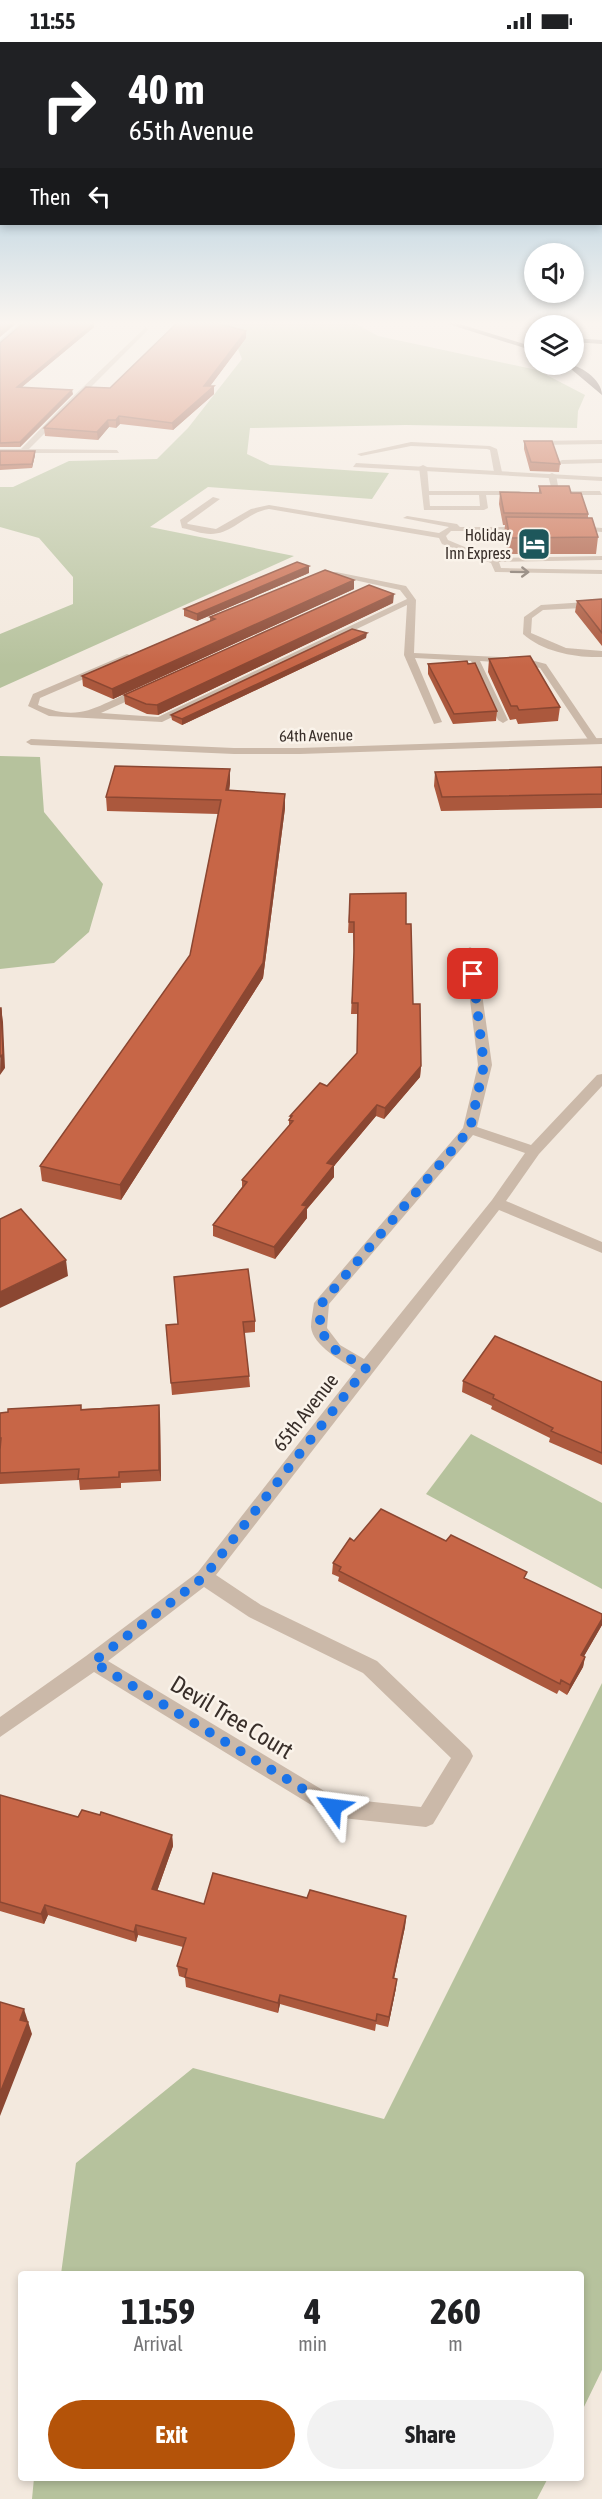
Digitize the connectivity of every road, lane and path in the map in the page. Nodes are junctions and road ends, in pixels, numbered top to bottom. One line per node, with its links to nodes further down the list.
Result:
1 (36, 437): 5 (street)
2 (602, 442): 3 (street)
3 (536, 443)
4 (0, 451): 5 (street)
5 (23, 451): 6 (street)
6 (117, 452)
7 (361, 454): 13 (street)
8 (602, 461): 10 (street)
9 (562, 462): 10 (street)
10 (587, 462): 15 (street)
11 (356, 465): 12 (street)
12 (423, 467): 13 (street); 17 (street)
13 (498, 472): 14 (street)
14 (552, 475): 15 (street); 21 (street)
15 (583, 478): 16 (street)
16 (602, 479)
17 (425, 493): 18 (street); 18 (street)
18 (482, 493): 19 (street)
19 (524, 493)
20 (546, 493): 21 (street)
21 (556, 493): 22 (street)
22 (600, 493)
23 (216, 499): 29 (street)
24 (407, 518): 25 (street)
25 (469, 528): 27 (street); 29 (street)
26 (572, 528): 28 (street)
27 (538, 529)
28 (602, 530)
29 (442, 536): 31 (street)
30 (602, 558): 31 (street)
31 (486, 560): 32 (street, one-way to 32)
32 (602, 572)
33 (308, 580): 34 (street)
34 (380, 583): 35 (street); 36 (street)
35 (369, 588)
36 (412, 600): 40 (street); 43 (street)
37 (602, 604): 39 (street)
38 (134, 654): 43 (street)
39 (602, 654)
40 (409, 655): 41 (street); 45 (street)
41 (474, 658): 44 (street); 47 (street)
42 (153, 686): 43 (street)
43 (88, 716)
44 (503, 720)
45 (437, 722)
46 (31, 742): 47 (street, 64th Avenue)
47 (598, 742)
48 (470, 951): 50 (street)
49 (602, 1078): 51 (street, 65th Avenue)
50 (470, 1129): 51 (street); 54 (street)
51 (534, 1151): 52 (street, 65th Avenue)
52 (497, 1203): 53 (street); 54 (street, 65th Avenue)
53 (602, 1248)
54 (366, 1368): 55 (street, 65th Avenue)
55 (204, 1577): 56 (street, 65th Avenue); 56 (street, Devil Tree Court)
56 (93, 1662): 57 (street, 65th Avenue)
57 (0, 1728)

